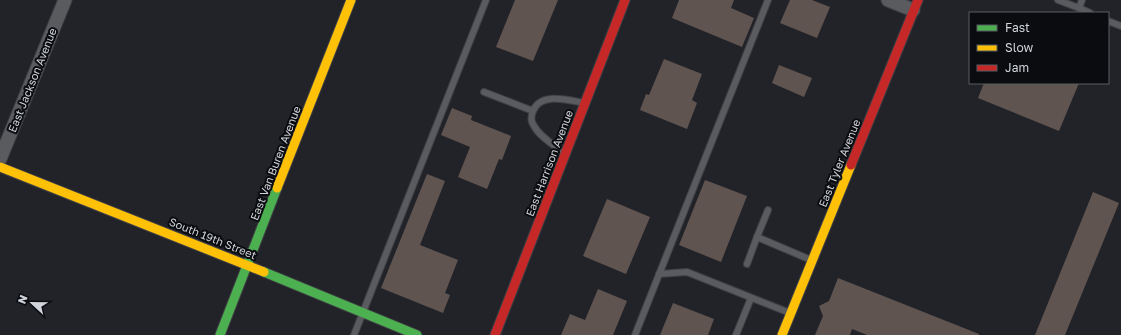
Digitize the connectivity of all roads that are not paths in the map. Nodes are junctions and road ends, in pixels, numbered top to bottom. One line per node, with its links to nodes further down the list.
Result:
1 (65, 0): 18 (street, East Jackson Avenue)
2 (351, 0): 24 (street, East Van Buren Avenue)
3 (486, 0): 27 (lane)
4 (625, 0): 15 (street, East Harrison Avenue)
5 (768, 0): 25 (lane)
6 (888, 0): 9 (street)
7 (1058, 0): 10 (lane)
8 (1082, 0): 10 (lane)
9 (916, 5): 22 (street, East Tyler Avenue)
10 (1079, 8): 11 (lane)
11 (1088, 12)
12 (1109, 21): 13 (lane)
13 (1121, 26)
14 (484, 92): 16 (lane)
15 (585, 103): 16 (lane); 17 (street, East Harrison Avenue)
16 (533, 111): 17 (lane)
17 (565, 154): 32 (street, East Harrison Avenue)
18 (0, 159)
19 (0, 166): 24 (street, South 19th Street)
20 (768, 210): 21 (lane)
21 (758, 237): 22 (lane); 23 (lane)
22 (812, 260): 28 (street, East Tyler Avenue)
23 (747, 264)
24 (248, 265): 27 (street, South 19th Street); 29 (street, East Van Buren Avenue)
25 (659, 274): 26 (lane); 33 (lane)
26 (751, 298): 28 (lane); 34 (lane)
27 (363, 313): 30 (lane); 31 (street, South 19th Street)
28 (791, 313): 35 (street, East Tyler Avenue)
29 (220, 335)
30 (354, 335)
31 (417, 335)
32 (495, 335)
33 (635, 335)
34 (736, 335)
35 (782, 335)

